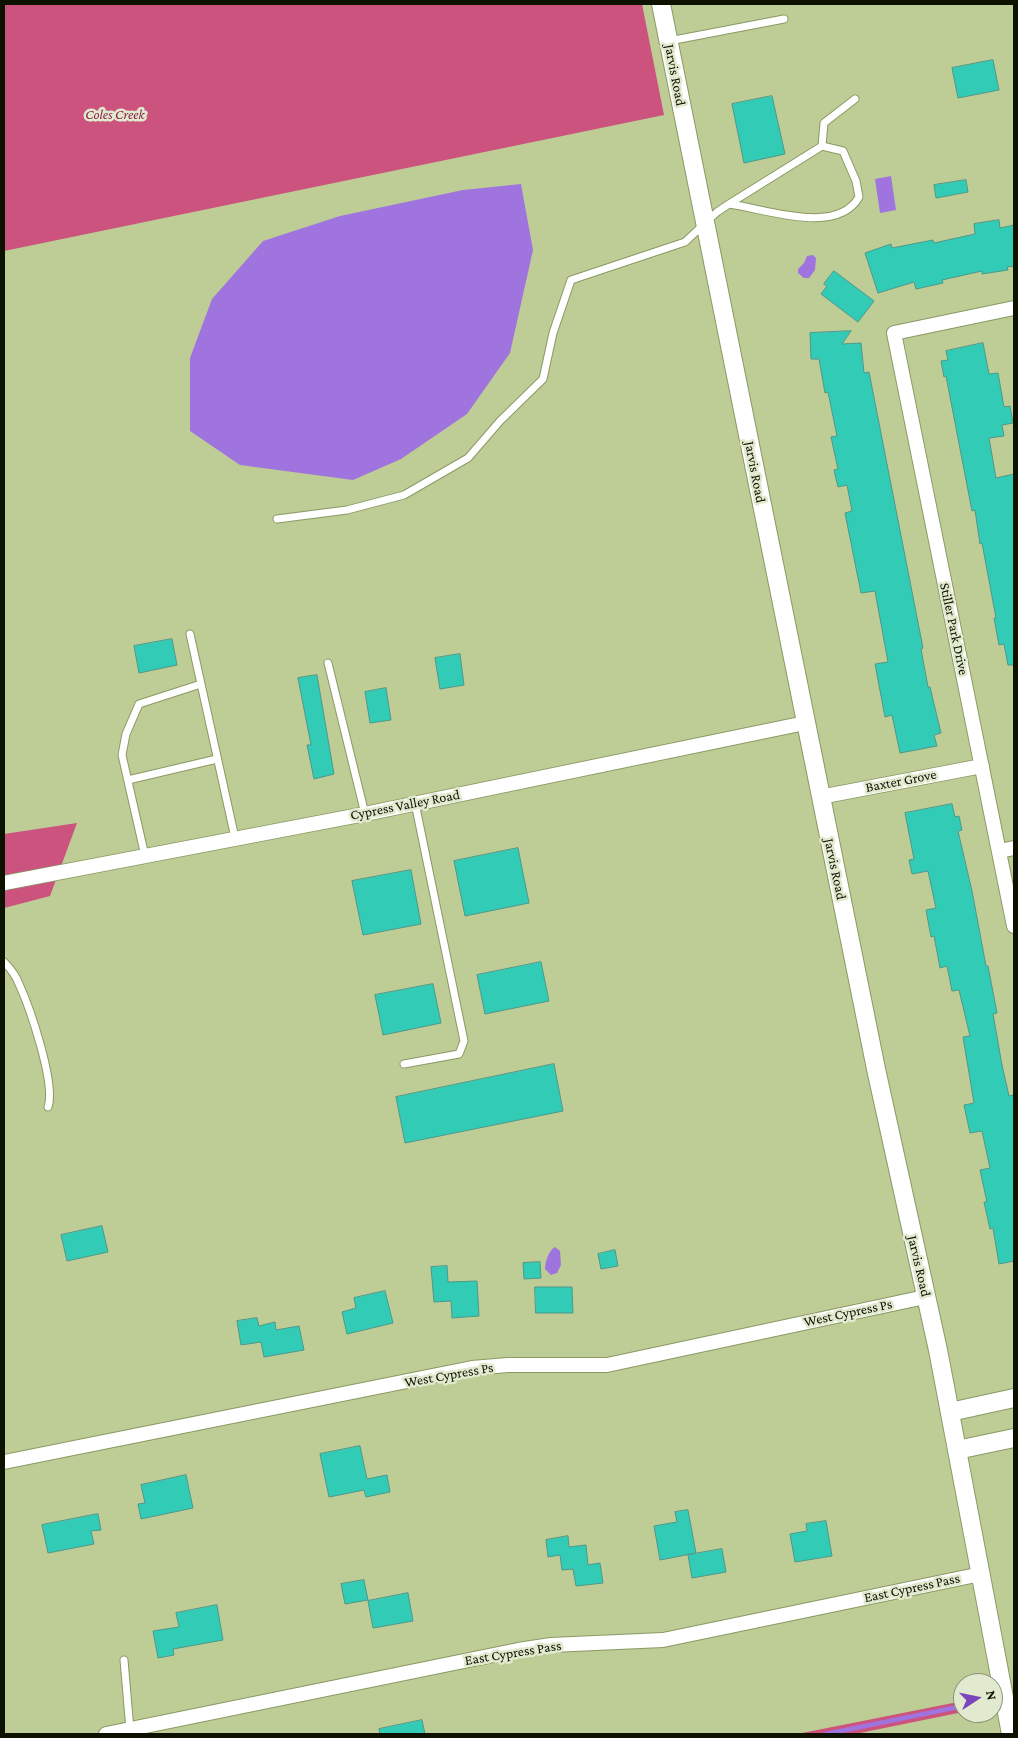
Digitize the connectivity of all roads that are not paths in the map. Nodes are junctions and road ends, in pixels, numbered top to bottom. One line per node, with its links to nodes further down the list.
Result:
1 (661, 4): 3 (street, Jarvis Road)
2 (784, 19): 3 (lane)
3 (668, 41): 7 (street, Jarvis Road)
4 (855, 99): 5 (lane)
5 (822, 146): 6 (lane); 6 (lane)
6 (730, 204): 7 (lane)
7 (705, 223): 9 (lane); 13 (street, Jarvis Road)
8 (1014, 308): 15 (street, Stiller Park Drive)
9 (277, 519)
10 (190, 634): 12 (lane)
11 (328, 663): 19 (lane)
12 (201, 684): 14 (lane); 16 (lane)
13 (806, 723): 17 (street, Jarvis Road); 18 (street, Cypress Valley Road)
14 (217, 759): 16 (lane); 20 (lane)
15 (982, 766): 17 (street, Baxter Grove); 22 (street, Stiller Park Drive)
16 (128, 780): 23 (lane)
17 (820, 797): 30 (street, Jarvis Road)
18 (415, 804): 19 (street, Cypress Valley Road); 28 (lane)
19 (365, 814): 20 (street, Cypress Valley Road)
20 (235, 838): 23 (street, Cypress Valley Road)
21 (1014, 848): 22 (street)
22 (1000, 851): 25 (street, Stiller Park Drive)
23 (145, 856): 24 (street, Cypress Valley Road)
24 (4, 883)
25 (1010, 889): 26 (street, Stiller Park Drive)
26 (1014, 926)
27 (4, 962): 29 (lane)
28 (404, 1064)
29 (48, 1107)
30 (926, 1296): 32 (street, Jarvis Road); 35 (street, West Cypress Ps)
31 (1014, 1398): 32 (street)
32 (950, 1412): 34 (street, Jarvis Road)
33 (1014, 1438): 34 (street)
34 (957, 1450): 36 (street, Jarvis Road)
35 (4, 1462)
36 (981, 1574): 38 (street, East Cypress Pass); 40 (street, Jarvis Road)
37 (124, 1660): 38 (lane)
38 (130, 1730): 39 (street, East Cypress Pass)
39 (106, 1734)
40 (1011, 1734)

